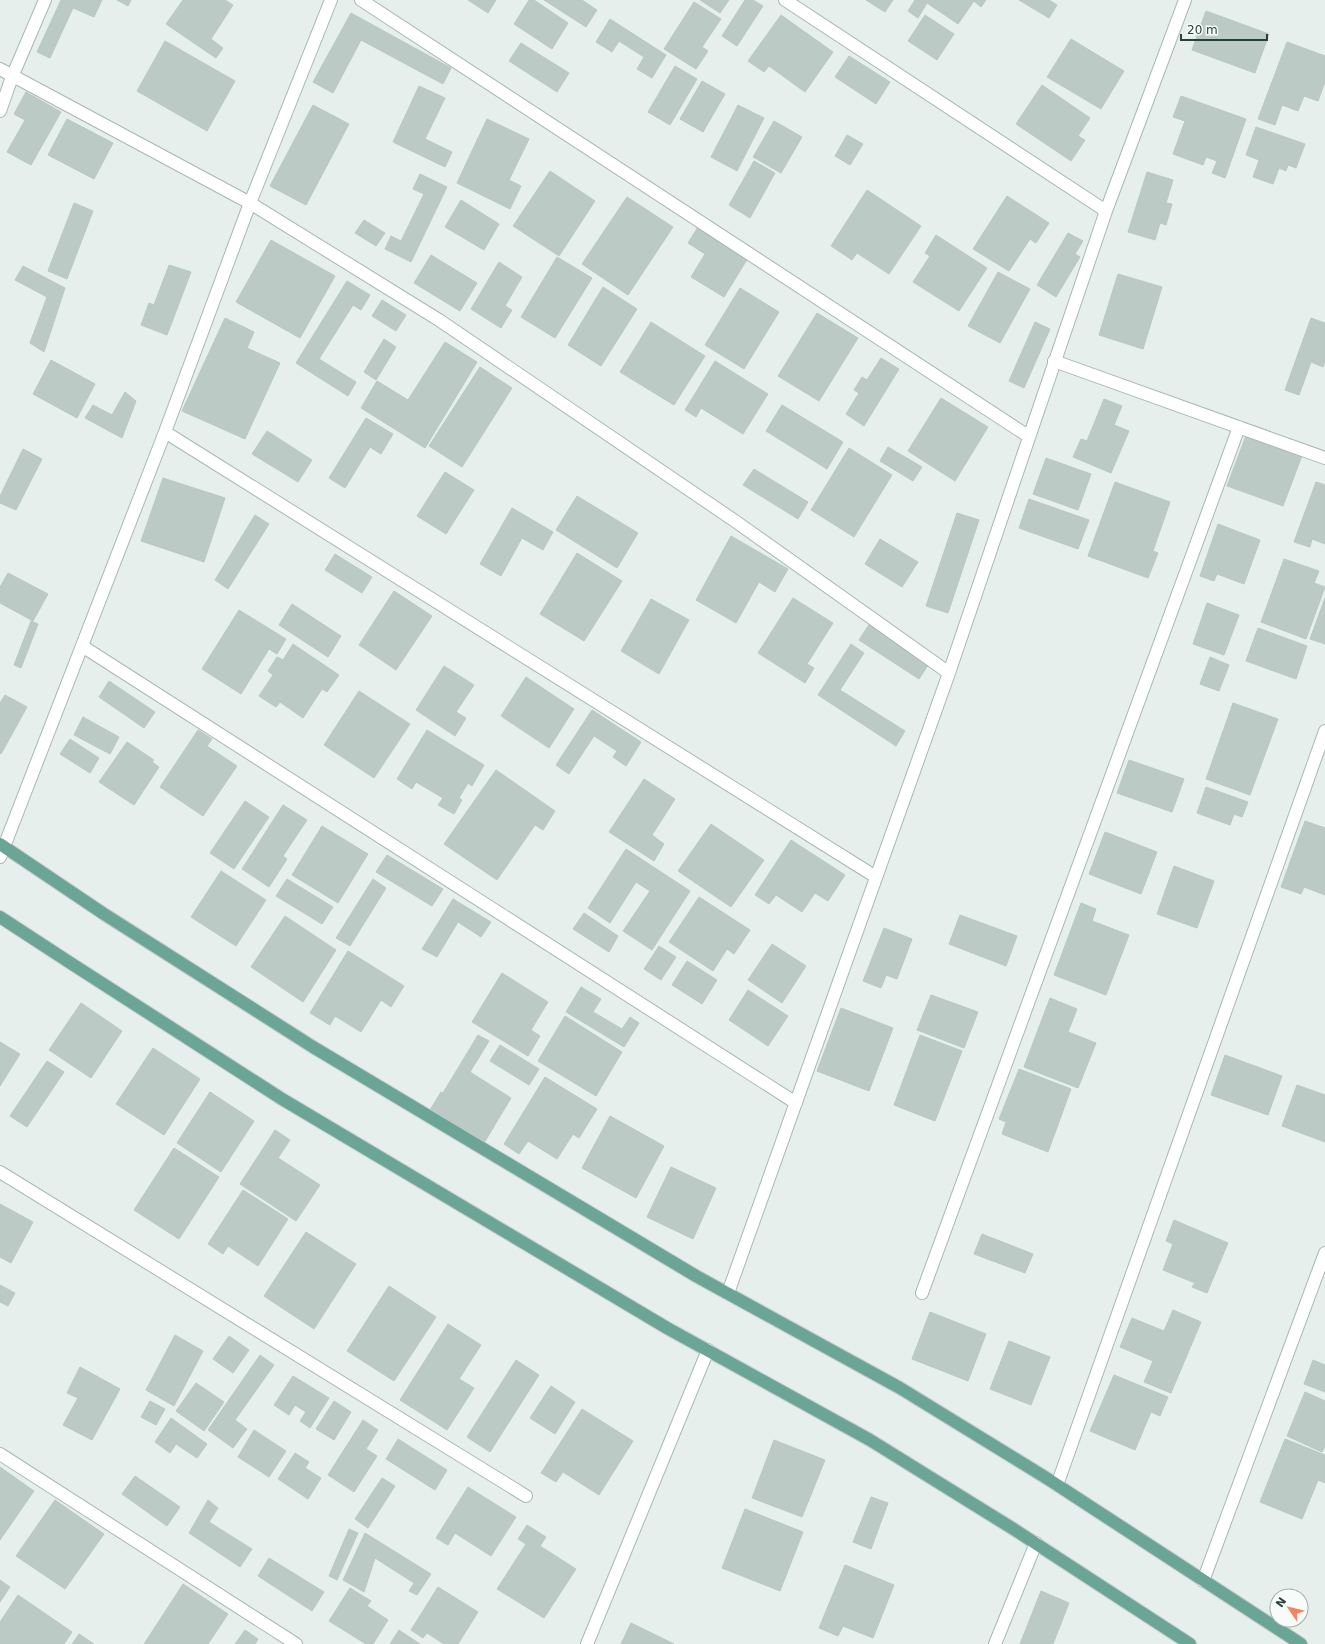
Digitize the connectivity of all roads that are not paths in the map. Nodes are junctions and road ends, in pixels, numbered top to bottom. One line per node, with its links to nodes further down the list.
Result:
1 (45, 0): 7 (street)
2 (331, 0): 9 (street)
3 (360, 0): 14 (street)
4 (785, 0): 10 (street)
5 (1185, 0): 10 (street)
6 (0, 69): 7 (street)
7 (12, 77): 8 (street); 9 (street)
8 (0, 111)
9 (250, 203): 13 (street); 17 (street)
10 (1106, 211): 11 (street)
11 (1054, 361): 12 (street); 14 (street)
12 (1239, 427): 15 (street); 26 (street)
13 (165, 432): 16 (street); 20 (street)
14 (1028, 436): 17 (street)
15 (1325, 458)
16 (82, 646): 19 (street); 22 (street)
17 (949, 673): 20 (street)
18 (1325, 731): 29 (street)
19 (1, 849): 25 (main road)
20 (876, 877): 22 (street)
21 (0, 917): 27 (main road)
22 (796, 1103): 25 (street)
23 (0, 1172): 30 (street)
24 (1325, 1253): 32 (street)
25 (728, 1293): 29 (main road)
26 (922, 1293)
27 (708, 1350): 31 (main road); 34 (street)
28 (0, 1454): 33 (street)
29 (1057, 1485): 32 (main road)
30 (526, 1496)
31 (1036, 1544): 35 (street); 36 (main road)
32 (1203, 1581): 37 (main road)
33 (296, 1644)
34 (587, 1644)
35 (995, 1644)
36 (1190, 1644)
37 (1301, 1644)

